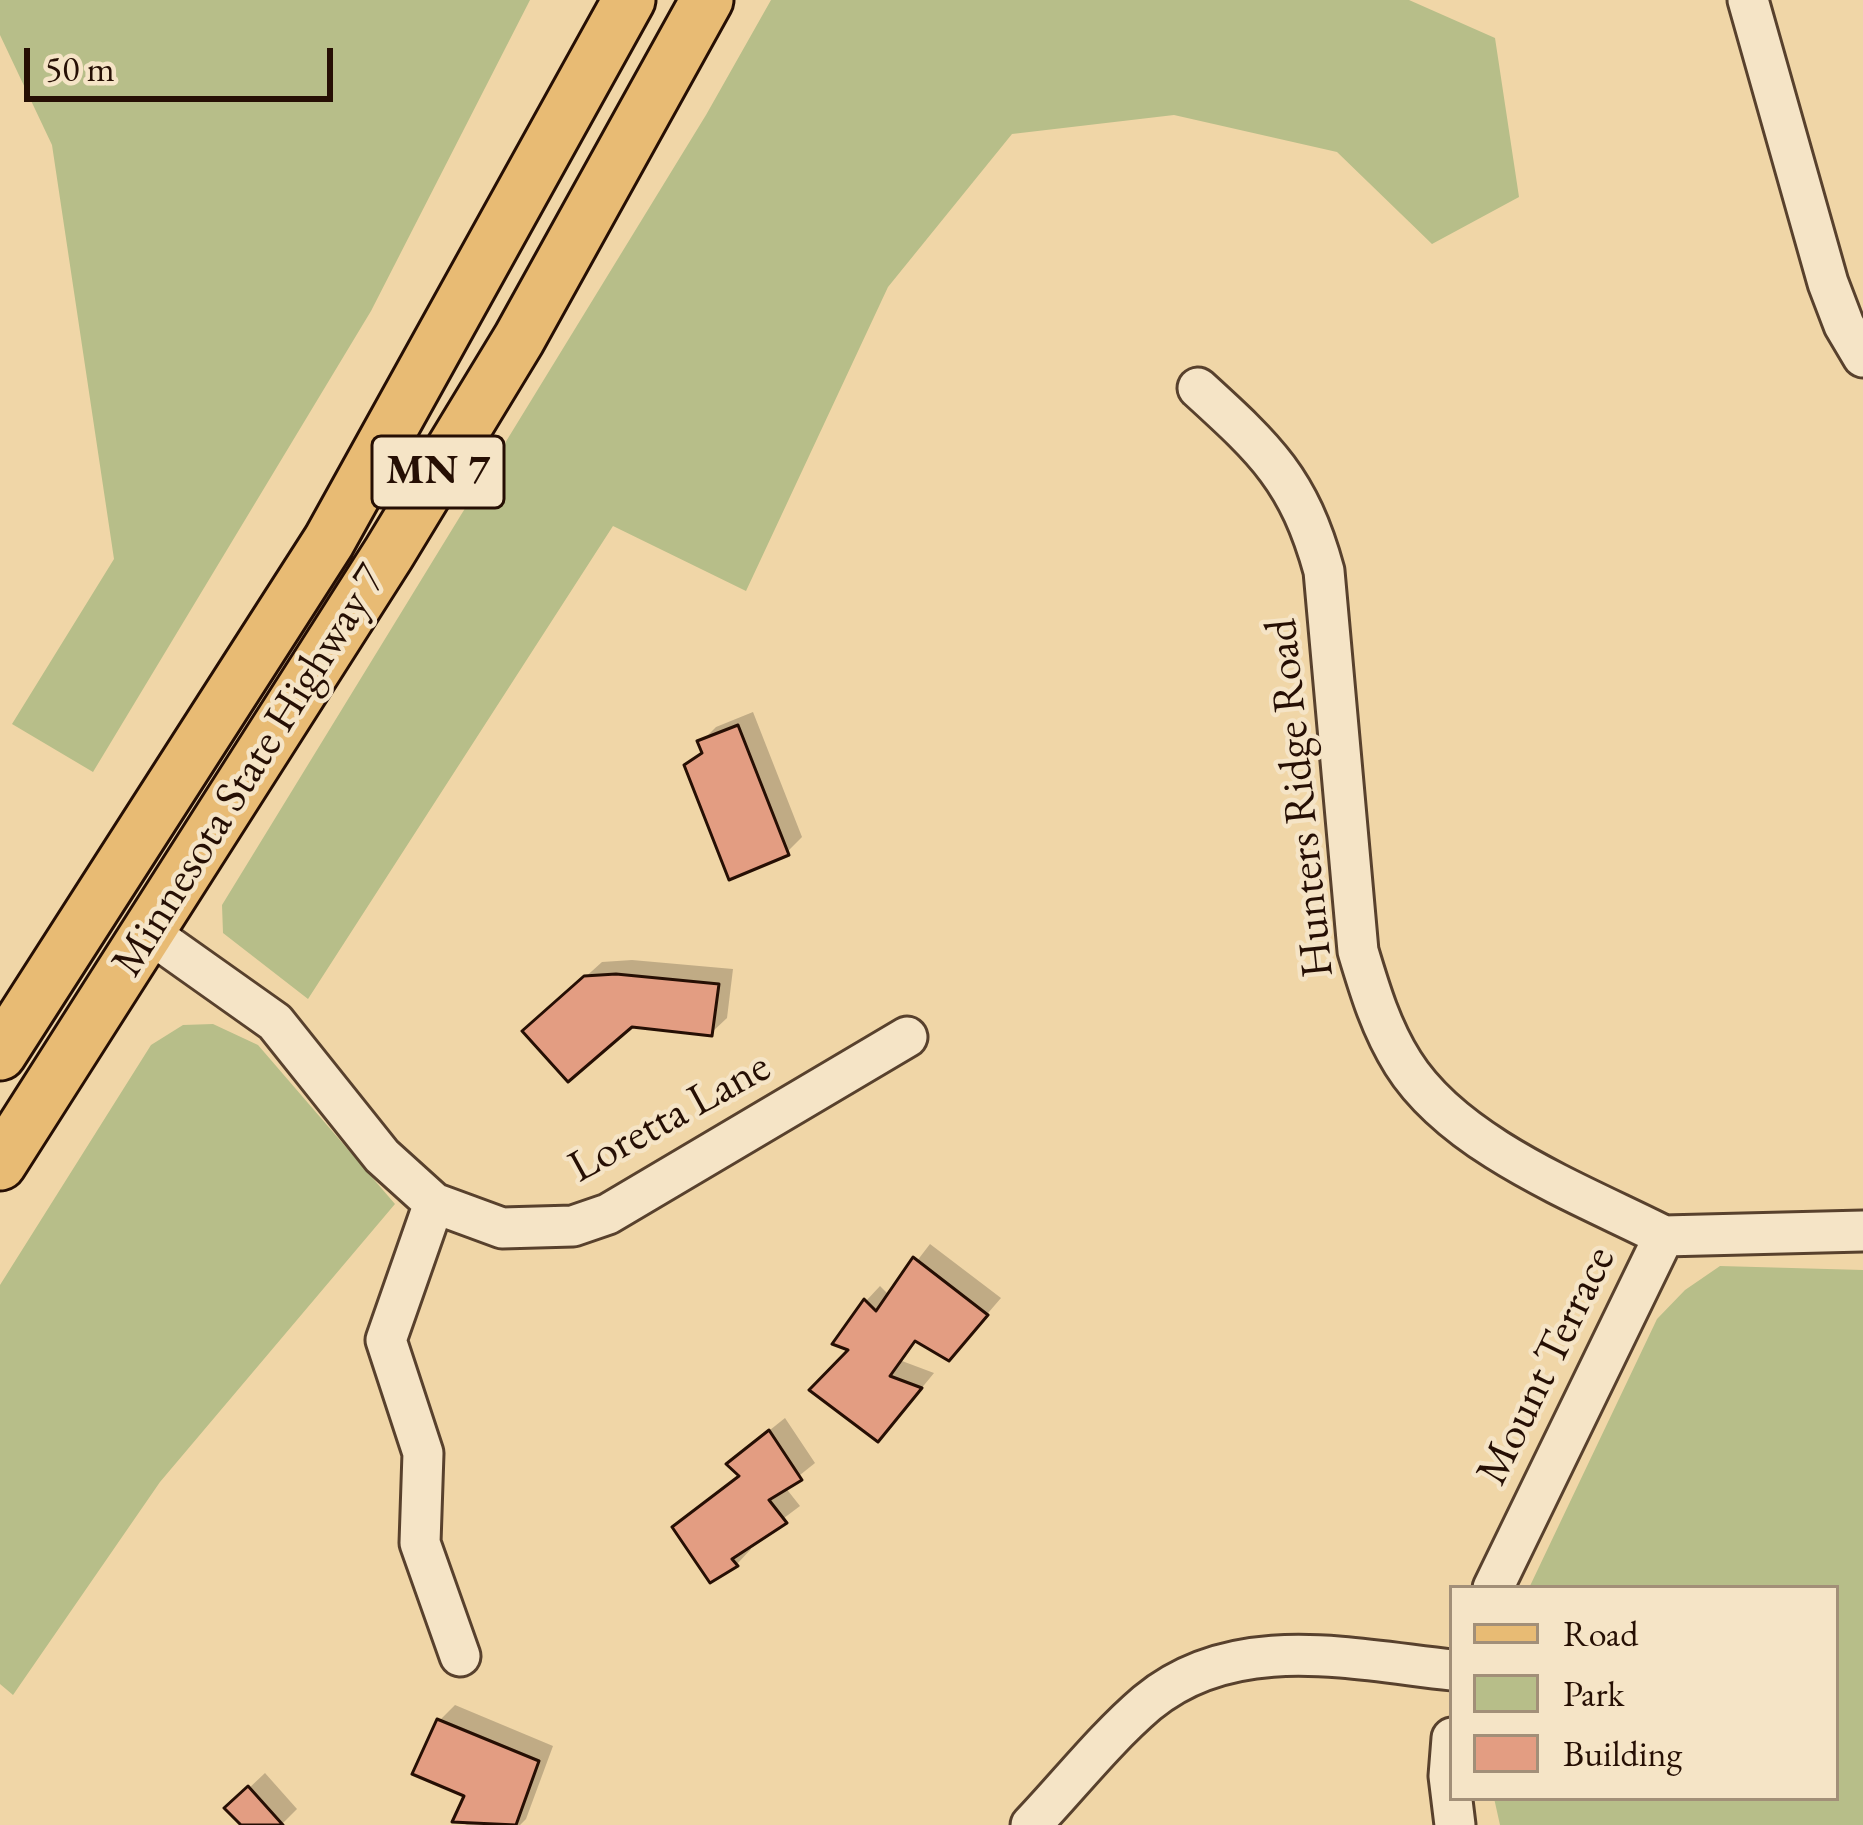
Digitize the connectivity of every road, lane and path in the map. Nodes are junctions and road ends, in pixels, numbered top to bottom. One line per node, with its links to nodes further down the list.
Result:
1 (629, 0): 8 (main road, Minnesota State Highway 7 / MN 7)
2 (707, 0): 6 (main road, Minnesota State Highway 7 / MN 7)
3 (1748, 0): 4 (street)
4 (1863, 357)
5 (1198, 388): 12 (street, Hunters Ridge Road)
6 (148, 932): 9 (main road, Minnesota State Highway 7 / MN 7); 10 (street, Loretta Lane)
7 (907, 1036): 10 (street, Loretta Lane)
8 (0, 1054)
9 (0, 1164)
10 (434, 1203): 14 (street)
11 (1863, 1231): 12 (street, Mount Terrace)
12 (1664, 1236): 13 (street, Mount Terrace)
13 (1494, 1585)
14 (460, 1655)
15 (1449, 1670): 16 (street)
16 (1031, 1825)

